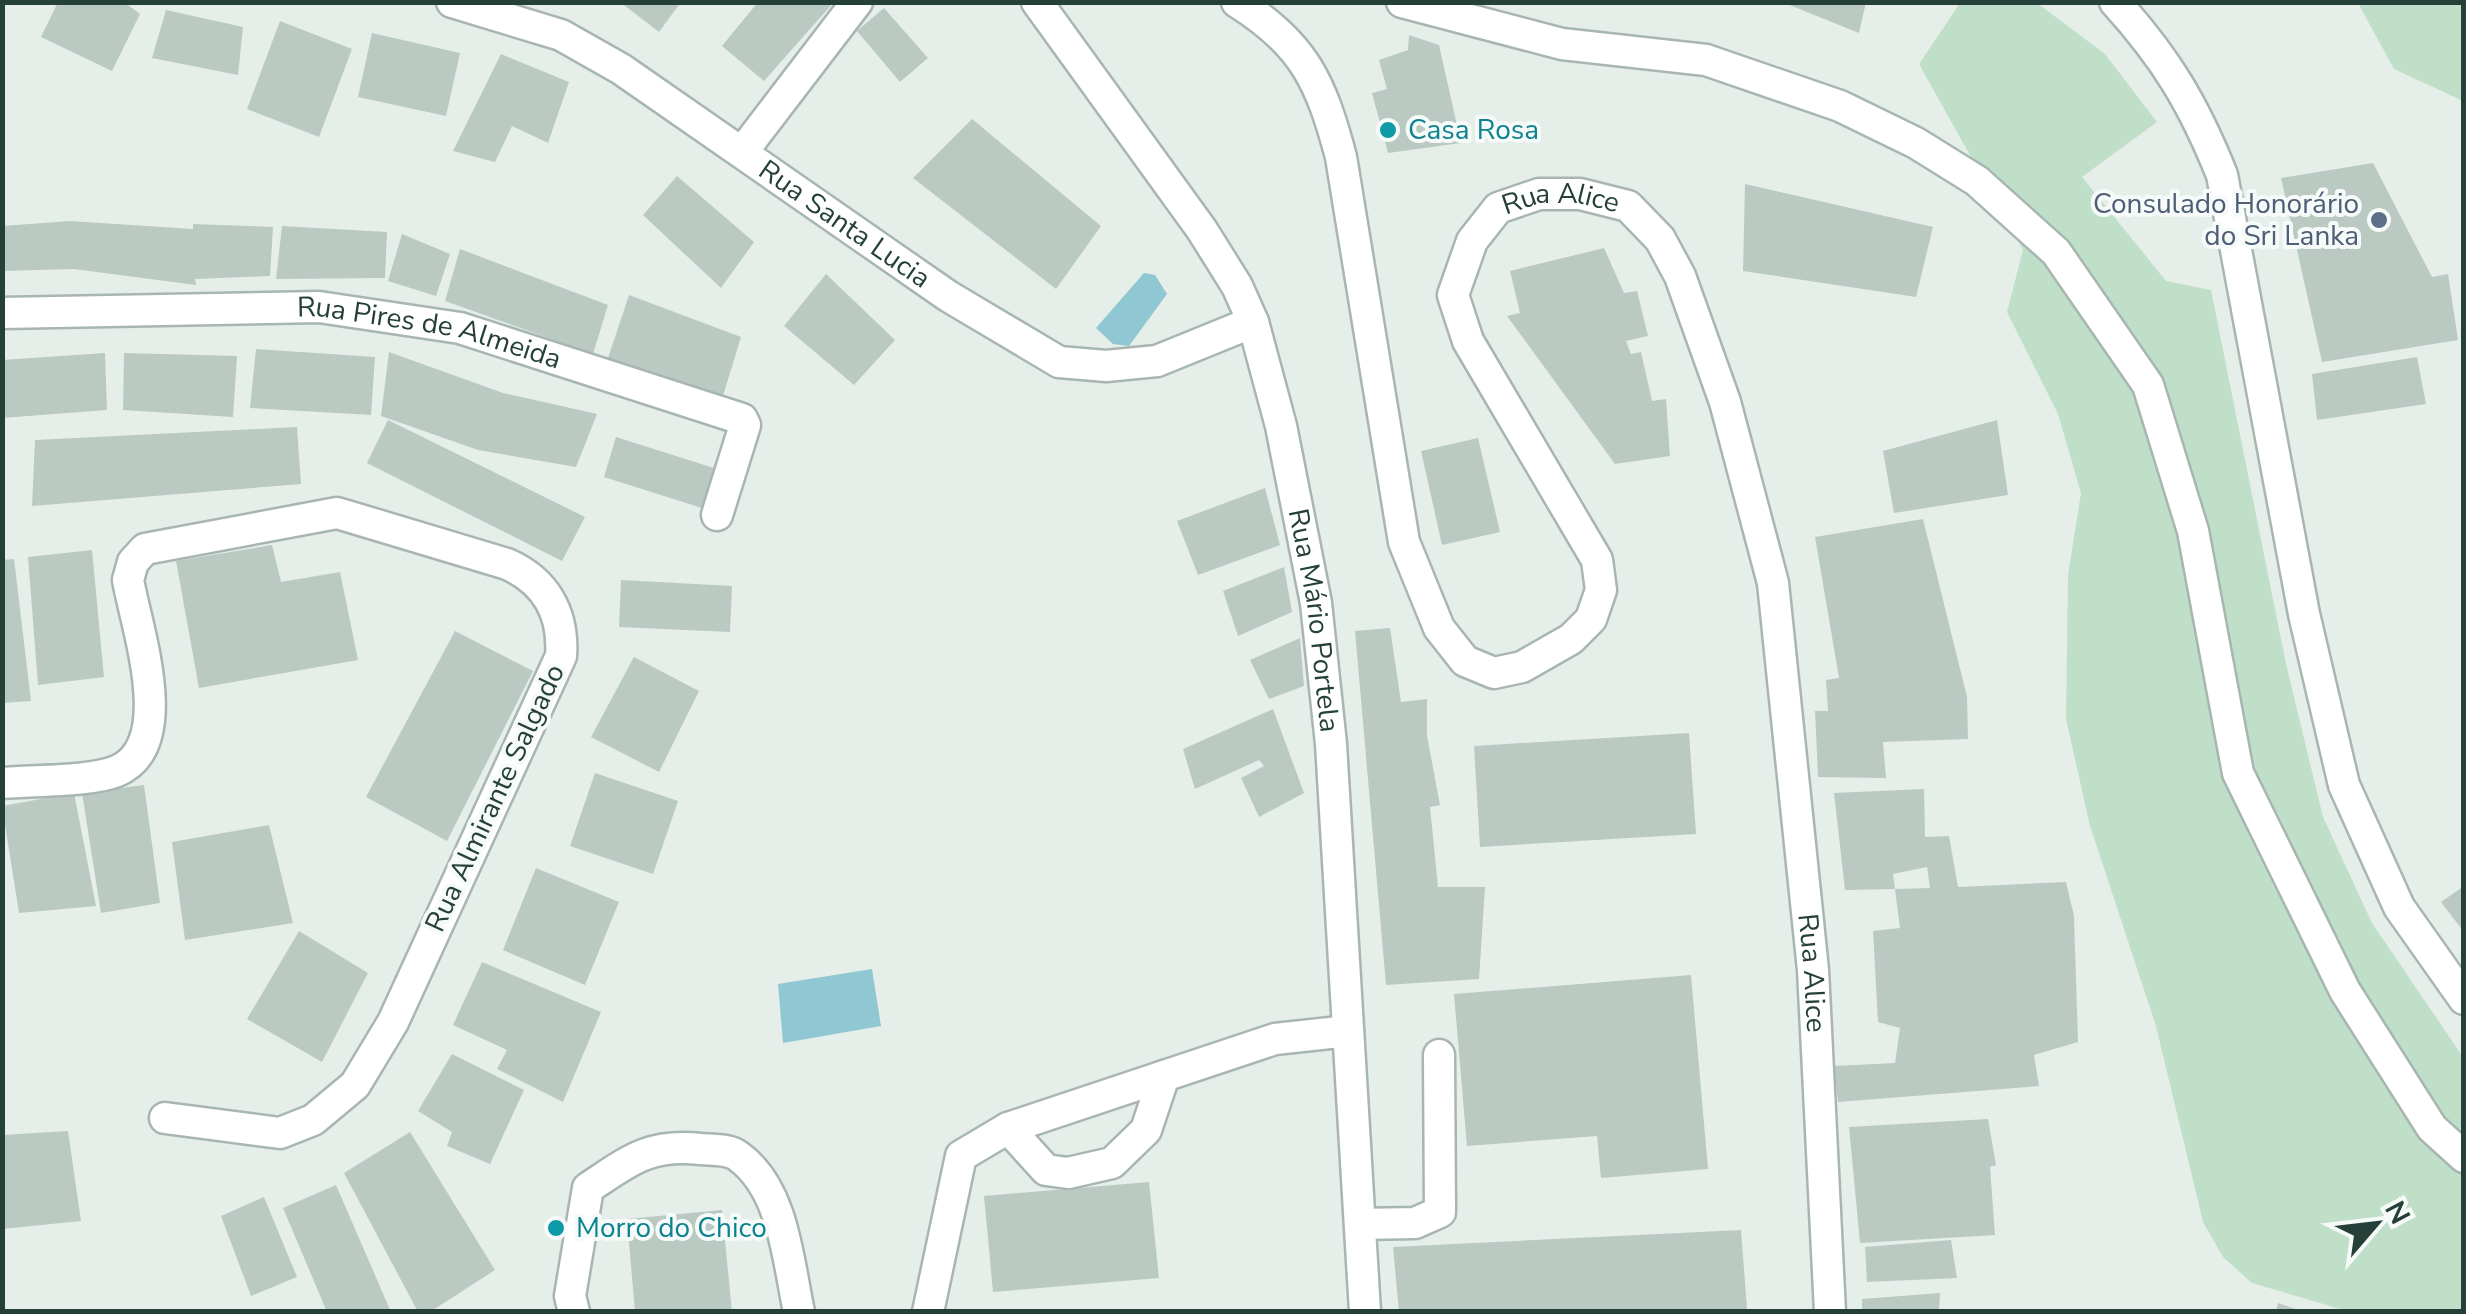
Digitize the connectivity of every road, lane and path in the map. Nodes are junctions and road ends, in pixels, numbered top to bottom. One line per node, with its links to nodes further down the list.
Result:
1 (452, 2): 8 (street, Rua Santa Lucia)
2 (858, 2): 8 (street)
3 (1037, 2): 7 (street, Rua Mário Portela)
4 (1237, 2): 25 (street, Rua Alice)
5 (1402, 2): 19 (street)
6 (2115, 2): 13 (street)
7 (1060, 17): 10 (street, Rua Mário Portela)
8 (743, 150): 10 (street, Rua Santa Lucia)
9 (2, 313): 11 (street, Rua Pires de Almeida)
10 (1253, 322): 14 (street, Rua Mário Portela)
11 (717, 516)
12 (2, 783): 17 (street, Rua Almirante Salgado)
13 (2464, 999)
14 (1348, 1031): 16 (street); 20 (street, Rua Mário Portela)
15 (1439, 1054): 20 (street)
16 (1164, 1076): 18 (street); 18 (street)
17 (165, 1118)
18 (1008, 1128): 23 (street)
19 (2464, 1157)
20 (1360, 1224): 24 (street, Rua Mário Portela)
21 (574, 1312): 22 (street)
22 (799, 1312)
23 (928, 1312)
24 (1364, 1312)
25 (1830, 1312)

